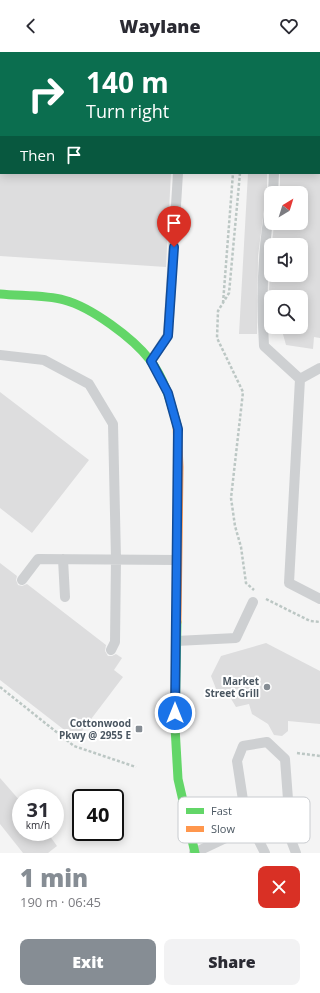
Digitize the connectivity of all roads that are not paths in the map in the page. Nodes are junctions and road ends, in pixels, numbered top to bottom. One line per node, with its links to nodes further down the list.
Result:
1 (178, 174): 7 (lane)
2 (274, 174): 3 (lane)
3 (273, 186)
4 (266, 230): 9 (lane)
5 (0, 294): 7 (street)
6 (0, 355): 11 (lane)
7 (151, 361): 12 (street)
8 (320, 368): 9 (lane)
9 (300, 379): 16 (lane)
10 (64, 559): 11 (lane); 13 (lane); 14 (lane)
11 (116, 560): 12 (lane); 18 (lane)
12 (177, 560): 17 (street)
13 (22, 580)
14 (65, 597)
15 (256, 598): 17 (lane)
16 (320, 599)
17 (176, 641): 19 (street)
18 (112, 650)
19 (182, 797)
20 (243, 797): 21 (lane)
21 (288, 797)
22 (193, 843): 26 (street)
23 (216, 843): 26 (lane)
24 (260, 843): 27 (lane)
25 (292, 843): 28 (lane)
26 (195, 853)
27 (265, 853)
28 (296, 853)

